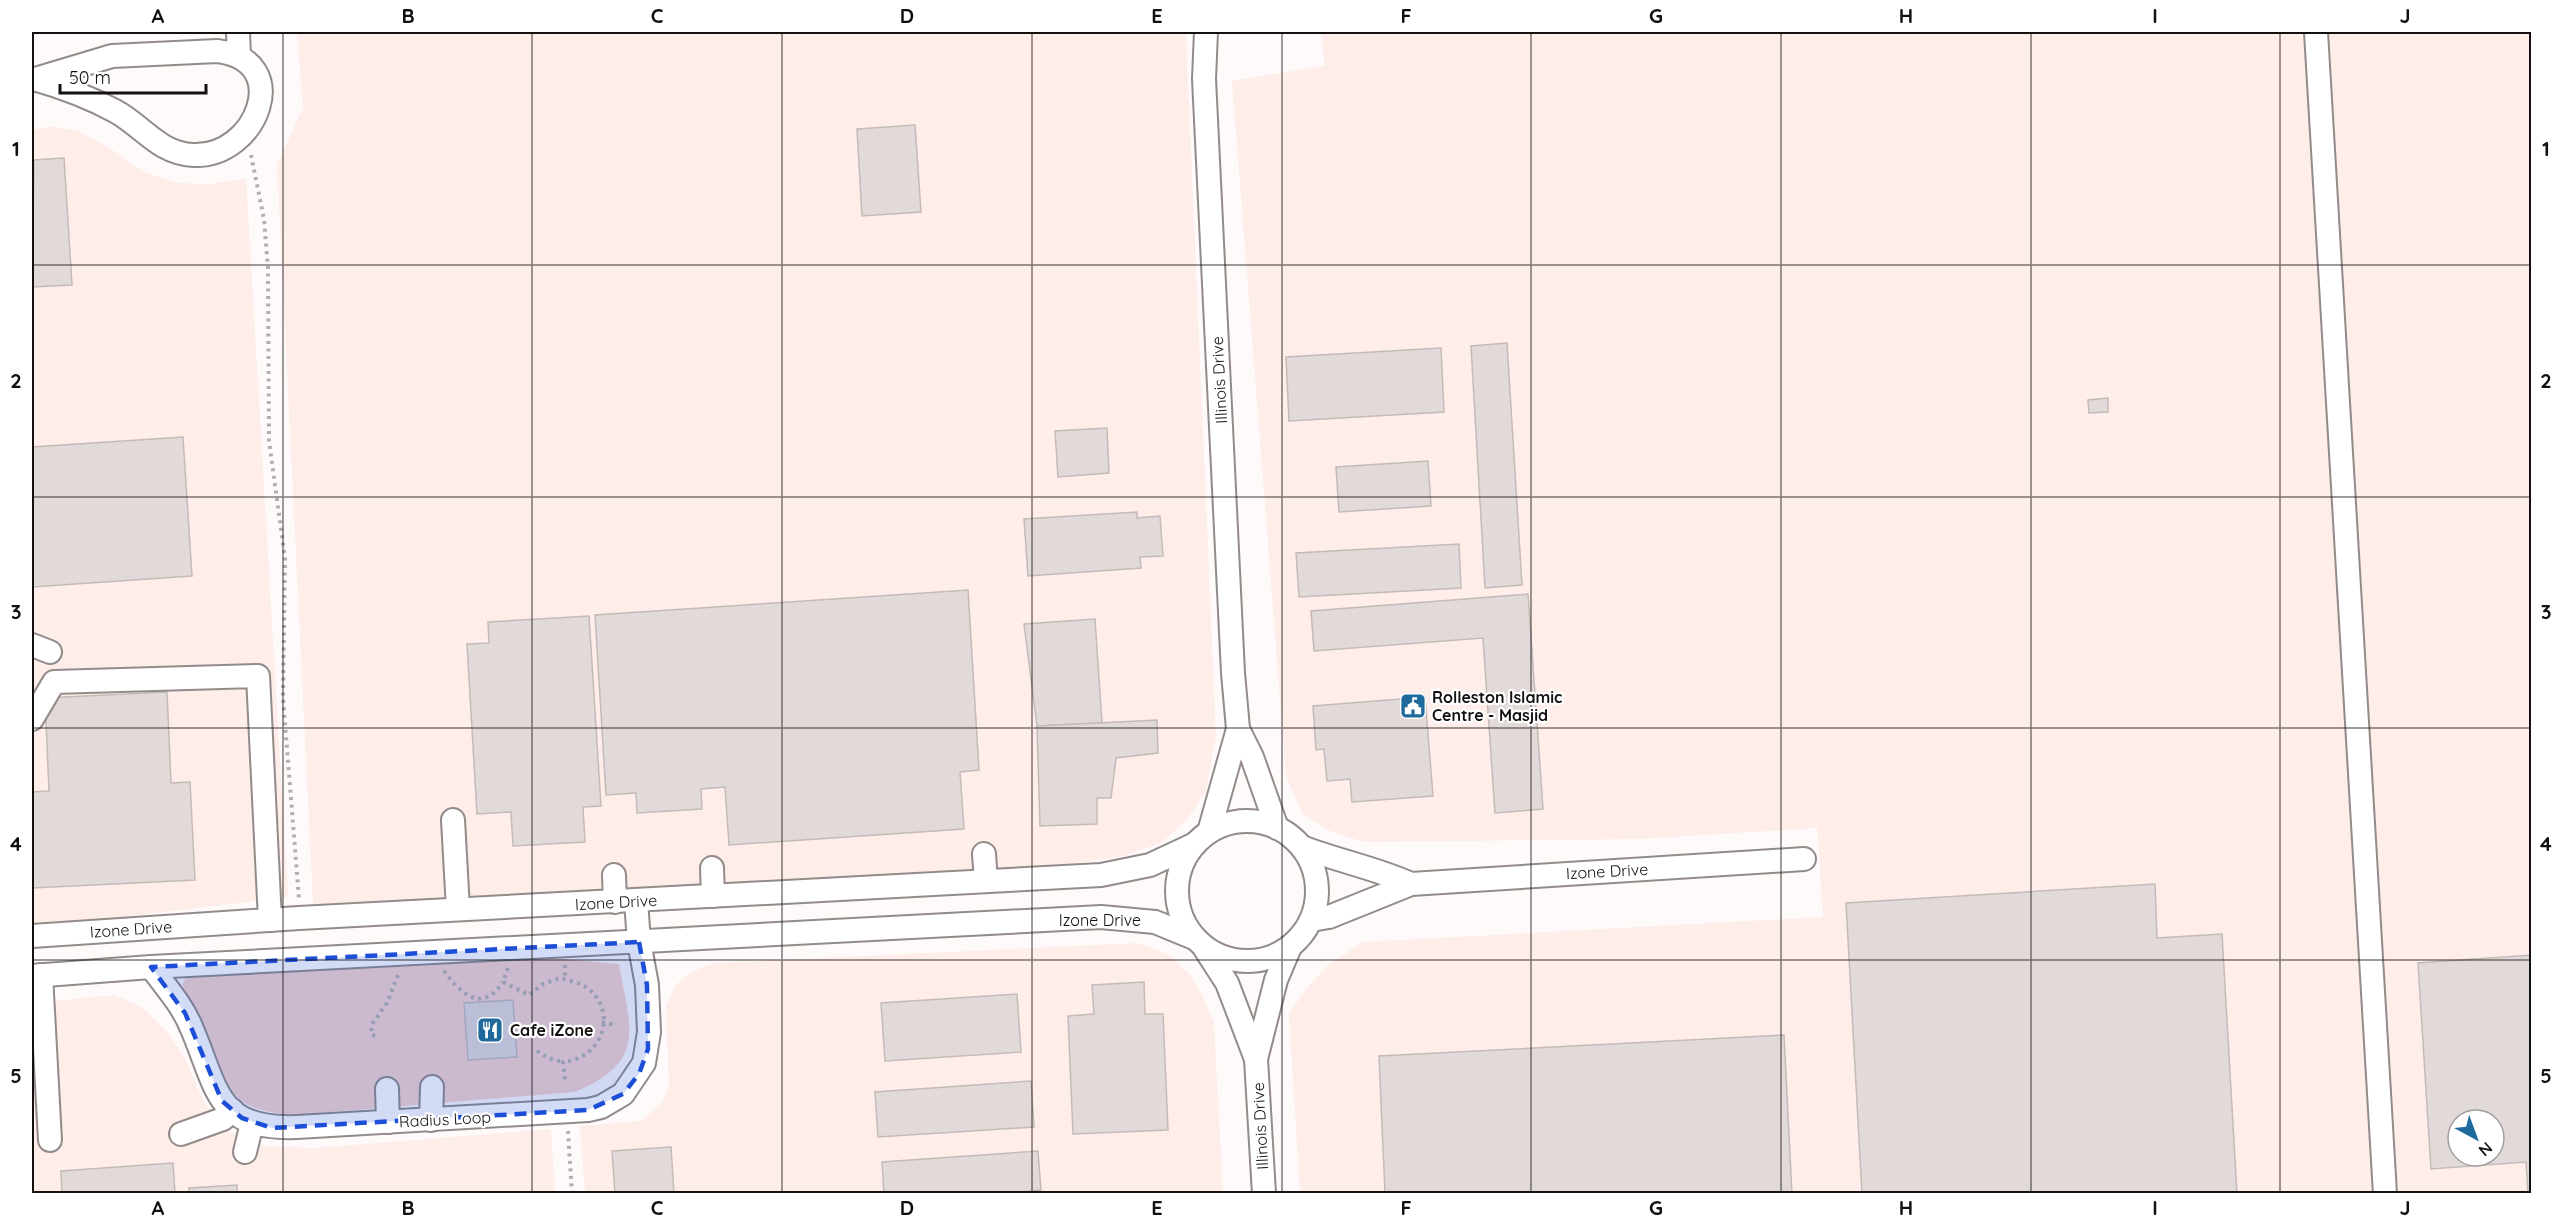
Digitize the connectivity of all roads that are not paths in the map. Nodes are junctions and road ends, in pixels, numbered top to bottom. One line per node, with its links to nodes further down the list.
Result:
1 (238, 32): 4 (street)
2 (1206, 32): 7 (street, Illinois Drive)
3 (2316, 32): 40 (street)
4 (239, 57): 5 (street); 5 (street)
5 (33, 80)
6 (32, 719): 21 (street)
7 (1238, 729): 9 (street, Illinois Drive); 10 (street, Illinois Drive)
8 (453, 820): 20 (street)
9 (1277, 828): 10 (street); 11 (street)
10 (1202, 838): 16 (street, Izone Drive); 25 (street)
11 (1302, 847): 17 (street, Izone Drive); 22 (street)
12 (984, 854): 16 (street)
13 (1804, 859): 17 (street, Izone Drive)
14 (712, 868): 18 (street)
15 (614, 875): 19 (street, Radius Loop)
16 (986, 881): 18 (street, Izone Drive)
17 (1411, 884): 22 (street, Izone Drive)
18 (713, 896): 19 (street, Izone Drive)
19 (625, 901): 20 (street, Izone Drive); 24 (street, Radius Loop)
20 (458, 909): 21 (street, Izone Drive)
21 (270, 920): 23 (street, Izone Drive)
22 (1311, 920): 26 (street)
23 (32, 936)
24 (639, 942): 25 (street, Izone Drive); 27 (street, Izone Drive); 33 (street, Radius Loop)
25 (1199, 942): 26 (street); 29 (street, Illinois Drive)
26 (1290, 947): 29 (street, Illinois Drive)
27 (151, 967): 28 (street, Izone Drive); 32 (street, Radius Loop)
28 (36, 976): 37 (street)
29 (1256, 1059): 39 (street, Illinois Drive)
30 (432, 1087): 33 (street)
31 (387, 1089): 34 (street)
32 (232, 1110): 35 (street, Radius Loop); 36 (street)
33 (431, 1120): 34 (street, Radius Loop)
34 (388, 1122): 35 (street, Radius Loop)
35 (252, 1123): 38 (street)
36 (181, 1134)
37 (50, 1140)
38 (245, 1152)
39 (1264, 1194)
40 (2385, 1194)

